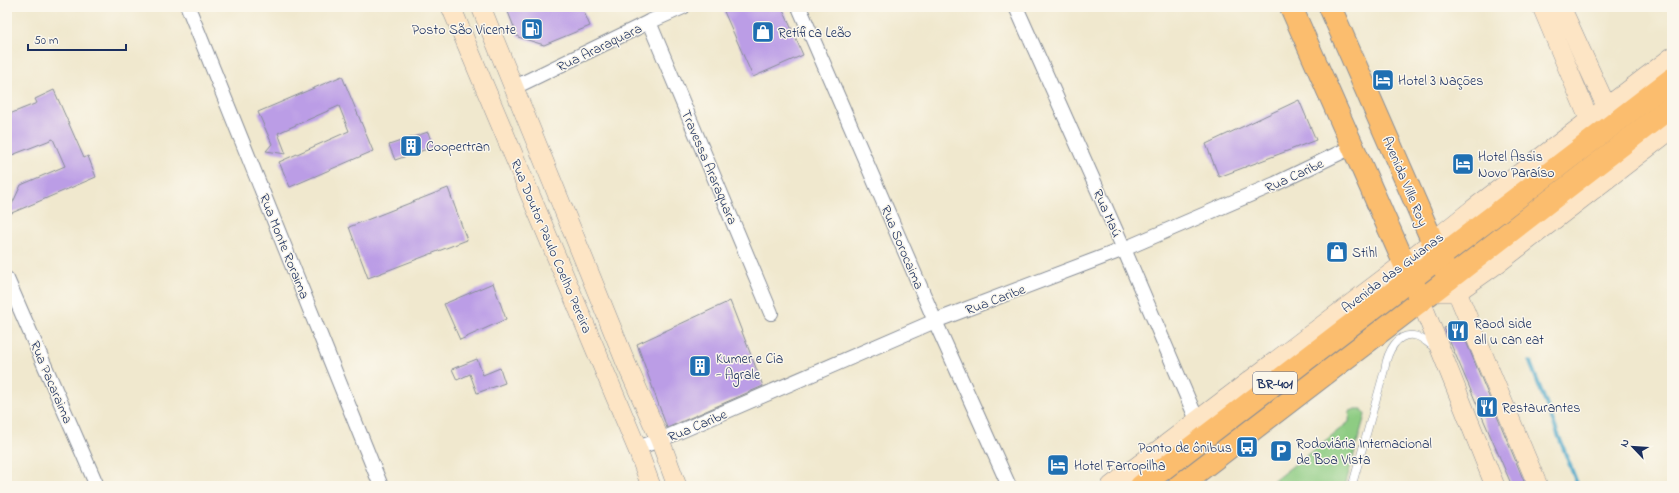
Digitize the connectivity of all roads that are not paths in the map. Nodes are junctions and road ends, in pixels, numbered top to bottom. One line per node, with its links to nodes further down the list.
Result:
1 (188, 7): 31 (street, Rua Monte Roraima)
2 (451, 7): 29 (main road, Rua Doutor Paulo Coelho Pereira)
3 (481, 7): 14 (main road, Rua Doutor Paulo Coelho Pereira)
4 (683, 7): 11 (street, Rua Araraquara)
5 (799, 7): 25 (street, Rua Sorocaima)
6 (1016, 7): 19 (street, Rua Maú)
7 (1290, 7): 18 (main road, Avenida Ville Roy)
8 (1330, 7): 20 (main road, Avenida Ville Roy)
9 (1542, 7): 16 (main road)
10 (1561, 7): 16 (main road)
11 (649, 22): 14 (street, Rua Araraquara); 24 (street, Travessa Araraquara)
12 (1672, 57): 16 (main road, Avenida das Guianas)
13 (1672, 79): 16 (main road, Avenida das Guianas / BR-401)
14 (515, 88): 28 (main road, Rua Doutor Paulo Coelho Pereira)
15 (1672, 106): 23 (main road, BR-401)
16 (1601, 122): 20 (main road, Avenida das Guianas / BR-401)
17 (1672, 129): 23 (main road)
18 (1352, 147): 19 (street, Rua Caribe); 21 (main road, Avenida Ville Roy)
19 (1124, 249): 25 (street, Rua Caribe); 27 (street, Rua Maú)
20 (1436, 250): 21 (main road, Avenida das Guianas / BR-401); 23 (main road, Avenida Ville Roy)
21 (1406, 271): 23 (main road, Avenida Ville Roy); 27 (main road, Avenida das Guianas); 36 (main road, Avenida das Guianas / BR-401)
22 (7, 279): 30 (street, Rua Pacaraima)
23 (1440, 291): 26 (main road, Avenida Ville Roy); 37 (main road, BR-401); 40 (main road, Avenida Ville Roy)
24 (771, 312)
25 (935, 321): 28 (street, Rua Caribe); 34 (street, Rua Sorocaima)
26 (1441, 352): 38 (lane); 39 (main road, Avenida Ville Roy)
27 (1197, 420): 35 (main road, Avenida das Guianas)
28 (660, 440): 29 (street, Rua Caribe); 33 (main road, Rua Doutor Paulo Coelho Pereira)
29 (637, 448): 32 (main road, Rua Doutor Paulo Coelho Pereira)
30 (97, 486)
31 (381, 486)
32 (651, 486)
33 (677, 486)
34 (1009, 486)
35 (1110, 486)
36 (1141, 486)
37 (1179, 486)
38 (1352, 486)
39 (1495, 486)
40 (1538, 486)

